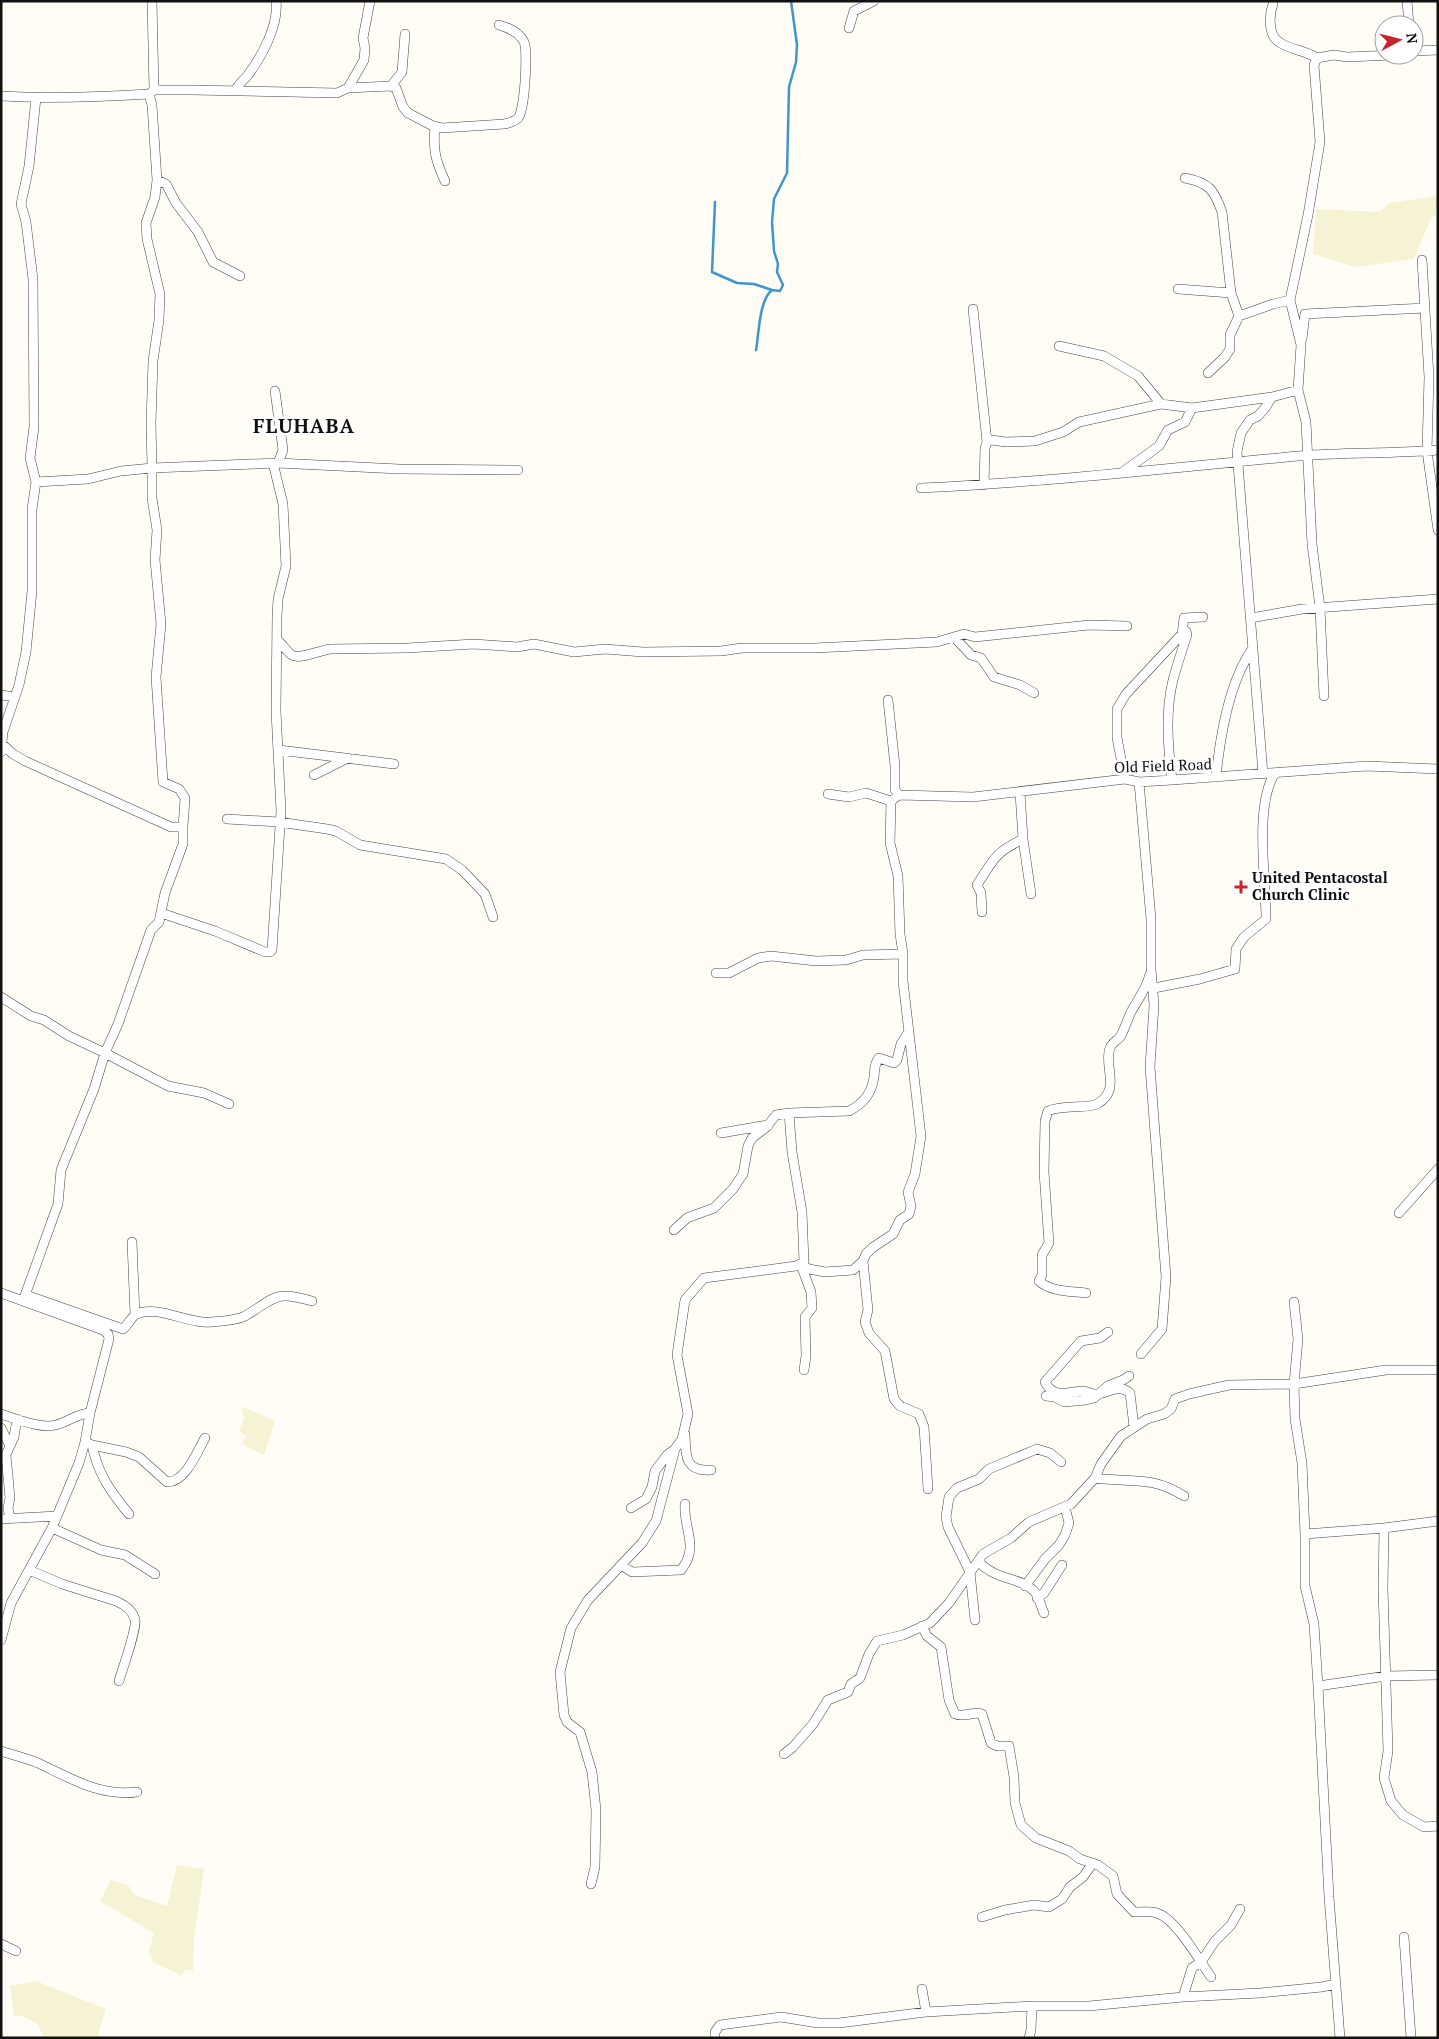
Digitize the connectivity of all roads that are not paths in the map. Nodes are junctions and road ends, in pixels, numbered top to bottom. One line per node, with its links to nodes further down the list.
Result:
1 (152, 1): 18 (street)
2 (276, 1): 17 (street)
3 (370, 1): 16 (street)
4 (874, 1): 9 (street)
5 (1407, 1): 7 (street)
6 (1273, 4): 14 (street)
7 (1408, 15)
8 (499, 24): 21 (street)
9 (849, 28)
10 (405, 34): 15 (street)
11 (1438, 50): 12 (street)
12 (1424, 51)
13 (1374, 56): 14 (street)
14 (1317, 58): 29 (street)
15 (391, 86): 16 (street); 21 (street)
16 (348, 88): 17 (street)
17 (236, 90): 18 (street)
18 (151, 92): 20 (street); 23 (street)
19 (1, 96): 20 (street)
20 (36, 98): 50 (street)
21 (435, 126): 24 (street)
22 (1185, 178): 28 (street)
23 (157, 180): 26 (street); 47 (street)
24 (445, 180)
25 (1422, 260): 30 (street)
26 (240, 276)
27 (1178, 289): 28 (street)
28 (1230, 294): 32 (street)
29 (1290, 300): 32 (street); 33 (street)
30 (1425, 308): 33 (street); 43 (street)
31 (973, 309): 41 (street)
32 (1238, 316): 35 (street)
33 (1301, 345): 36 (street)
34 (1059, 346): 39 (street)
35 (1208, 373)
36 (1298, 390): 38 (street); 44 (street)
37 (275, 391): 46 (street)
38 (1272, 398): 40 (street); 45 (street)
39 (1161, 404): 40 (street); 41 (street)
40 (1192, 408): 49 (street)
41 (987, 442): 51 (street)
42 (1438, 450): 43 (street)
43 (1427, 451): 44 (street); 53 (street)
44 (1308, 456): 45 (street); 55 (street)
45 (1237, 462): 49 (street); 58 (street)
46 (275, 463): 47 (street); 48 (street); 61 (street)
47 (152, 468): 50 (street); 85 (street)
48 (518, 470)
49 (1124, 472): 51 (street)
50 (36, 482): 66 (street)
51 (984, 485): 52 (street)
52 (921, 488)
53 (1438, 530)
54 (1438, 599): 55 (street)
55 (1320, 608): 58 (street); 65 (street)
56 (1202, 617): 57 (street)
57 (1184, 618): 77 (street); 78 (street)
58 (1251, 618): 62 (street)
59 (1127, 626): 60 (street)
60 (954, 636): 61 (street); 63 (street)
61 (278, 641): 69 (street)
62 (1253, 648): 74 (street); 76 (street)
63 (1034, 693)
64 (1, 695): 66 (street)
65 (1324, 696)
66 (15, 697): 68 (street)
67 (888, 700): 82 (street)
68 (2, 748): 85 (street)
69 (279, 750): 70 (street); 84 (street)
70 (349, 758): 71 (street); 75 (street)
71 (394, 764)
72 (1438, 769): 73 (street, Old Field Road)
73 (1275, 773): 74 (street, Old Field Road); 94 (street)
74 (1263, 774): 76 (street, Old Field Road)
75 (314, 775)
76 (1216, 777): 78 (street, Old Field Road)
77 (1125, 779): 79 (street, Old Field Road); 80 (street, Old Field Road)
78 (1172, 780): 79 (street, Old Field Road)
79 (1140, 782): 92 (street)
80 (1020, 793): 82 (street, Old Field Road); 86 (street)
81 (828, 794): 82 (street, Old Field Road)
82 (895, 798): 91 (street)
83 (227, 819): 84 (street)
84 (279, 822): 88 (street); 90 (street)
85 (183, 827): 88 (street)
86 (1023, 839): 87 (street); 89 (street)
87 (1031, 894)
88 (161, 912): 97 (street)
89 (982, 912)
90 (493, 917)
91 (903, 954): 93 (street); 96 (street)
92 (1151, 969): 94 (street); 109 (street)
93 (716, 973)
94 (1154, 988): 115 (street)
95 (1, 998): 97 (street)
96 (908, 1033): 99 (street); 106 (street)
97 (105, 1053): 98 (street); 110 (street)
98 (229, 1104)
99 (789, 1112): 100 (street); 107 (street)
100 (768, 1125): 101 (street); 104 (street)
101 (721, 1133)
102 (1438, 1169): 103 (street)
103 (1399, 1213)
104 (674, 1230)
105 (132, 1242): 113 (street)
106 (863, 1261): 107 (street); 135 (street)
107 (801, 1264): 116 (street); 127 (street)
108 (1, 1293): 110 (street)
109 (1086, 1294)
110 (24, 1298): 113 (street); 122 (street)
111 (312, 1301): 113 (street)
112 (1294, 1302): 119 (street)
113 (135, 1316)
114 (1108, 1332): 120 (street)
115 (1141, 1354)
116 (804, 1370)
117 (1438, 1370): 119 (street)
118 (1129, 1376): 120 (street)
119 (1294, 1384): 125 (street); 146 (street)
120 (1097, 1394): 121 (street); 125 (street)
121 (1046, 1396)
122 (90, 1413): 124 (street); 129 (street)
123 (1, 1414): 124 (street)
124 (17, 1419): 131 (street)
125 (1134, 1427): 134 (street)
126 (1, 1428): 131 (street)
127 (685, 1428): 130 (street); 133 (street)
128 (205, 1438): 129 (street)
129 (88, 1444): 140 (street); 141 (street)
130 (675, 1449): 139 (street); 148 (street)
131 (6, 1455): 142 (street)
132 (1061, 1462): 151 (street)
133 (711, 1470)
134 (1095, 1478): 136 (street); 138 (street)
135 (928, 1489)
136 (1184, 1496)
137 (684, 1504): 148 (street)
138 (1066, 1506): 147 (street); 153 (street)
139 (631, 1508)
140 (129, 1514)
141 (57, 1516): 142 (street); 144 (street)
142 (6, 1519)
143 (1438, 1521): 145 (street)
144 (52, 1528): 150 (street); 152 (street)
145 (1384, 1528): 146 (street); 160 (street)
146 (1305, 1534): 162 (street)
147 (979, 1562): 151 (street); 153 (street)
148 (621, 1565): 168 (street)
149 (1062, 1565): 154 (street)
150 (29, 1570): 158 (street); 161 (street)
151 (970, 1572): 156 (street); 157 (street)
152 (155, 1574)
153 (1025, 1586): 154 (street)
154 (1037, 1598): 155 (street)
155 (1044, 1613)
156 (975, 1620)
157 (922, 1626): 164 (street); 167 (street)
158 (2, 1638)
159 (1438, 1675): 160 (street)
160 (1386, 1676): 162 (street); 166 (street)
161 (119, 1681)
162 (1318, 1686): 176 (street)
163 (1, 1751): 165 (street)
164 (784, 1754)
165 (137, 1792)
166 (1438, 1826)
167 (1094, 1863): 170 (street); 174 (street)
168 (591, 1884)
169 (1240, 1909): 174 (street)
170 (982, 1918)
171 (1404, 1937): 184 (street)
172 (1, 1944): 173 (street)
173 (16, 1951)
174 (1201, 1962): 175 (street); 178 (street)
175 (1211, 1977)
176 (1336, 1984): 178 (street); 183 (street)
177 (922, 1989): 180 (street)
178 (1183, 1997): 179 (street)
179 (1032, 2006): 180 (street); 182 (street)
180 (926, 2012): 181 (street)
181 (715, 2038)
182 (1029, 2038)
183 (1340, 2038)
184 (1412, 2038)

